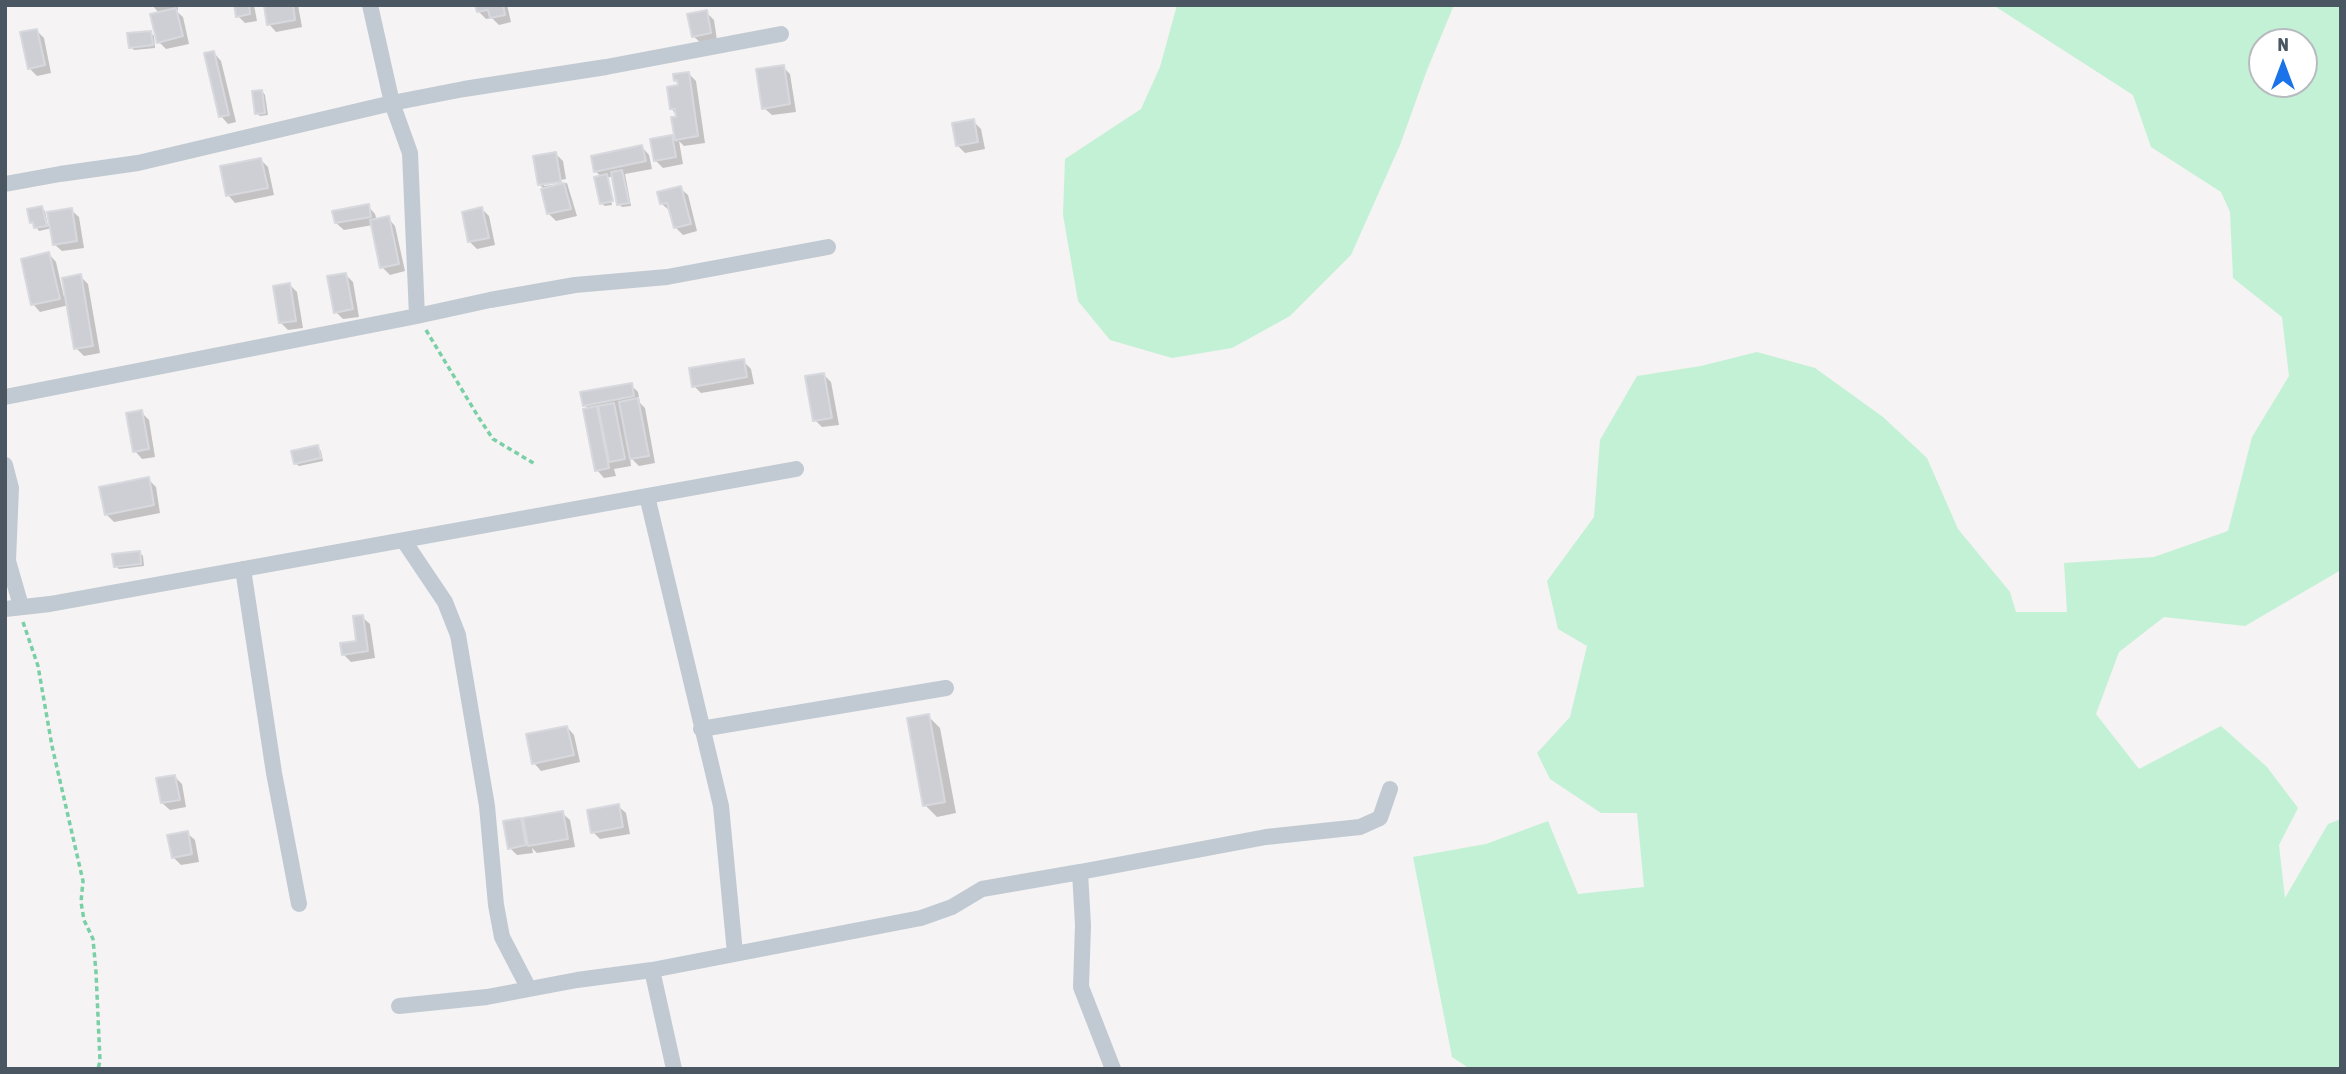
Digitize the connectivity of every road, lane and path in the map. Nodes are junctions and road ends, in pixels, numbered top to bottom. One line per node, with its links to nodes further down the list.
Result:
1 (370, 5): 3 (street)
2 (781, 34): 3 (street)
3 (392, 103): 4 (street); 6 (street)
4 (5, 184)
5 (828, 247): 6 (street)
6 (418, 316): 7 (street); 8 (path)
7 (5, 397)
8 (535, 464)
9 (5, 466): 14 (street)
10 (796, 469): 11 (street)
11 (647, 496): 12 (street); 16 (street)
12 (404, 541): 13 (street); 22 (street)
13 (243, 569): 14 (street); 19 (street)
14 (13, 608): 24 (path)
15 (946, 688): 16 (street)
16 (701, 729): 20 (street)
17 (1390, 789): 18 (street)
18 (1080, 873): 20 (street); 26 (street)
19 (299, 904)
20 (735, 953): 21 (street)
21 (652, 970): 22 (street); 25 (street)
22 (529, 989): 23 (street)
23 (399, 1006)
24 (98, 1069)
25 (674, 1069)
26 (1112, 1069)

